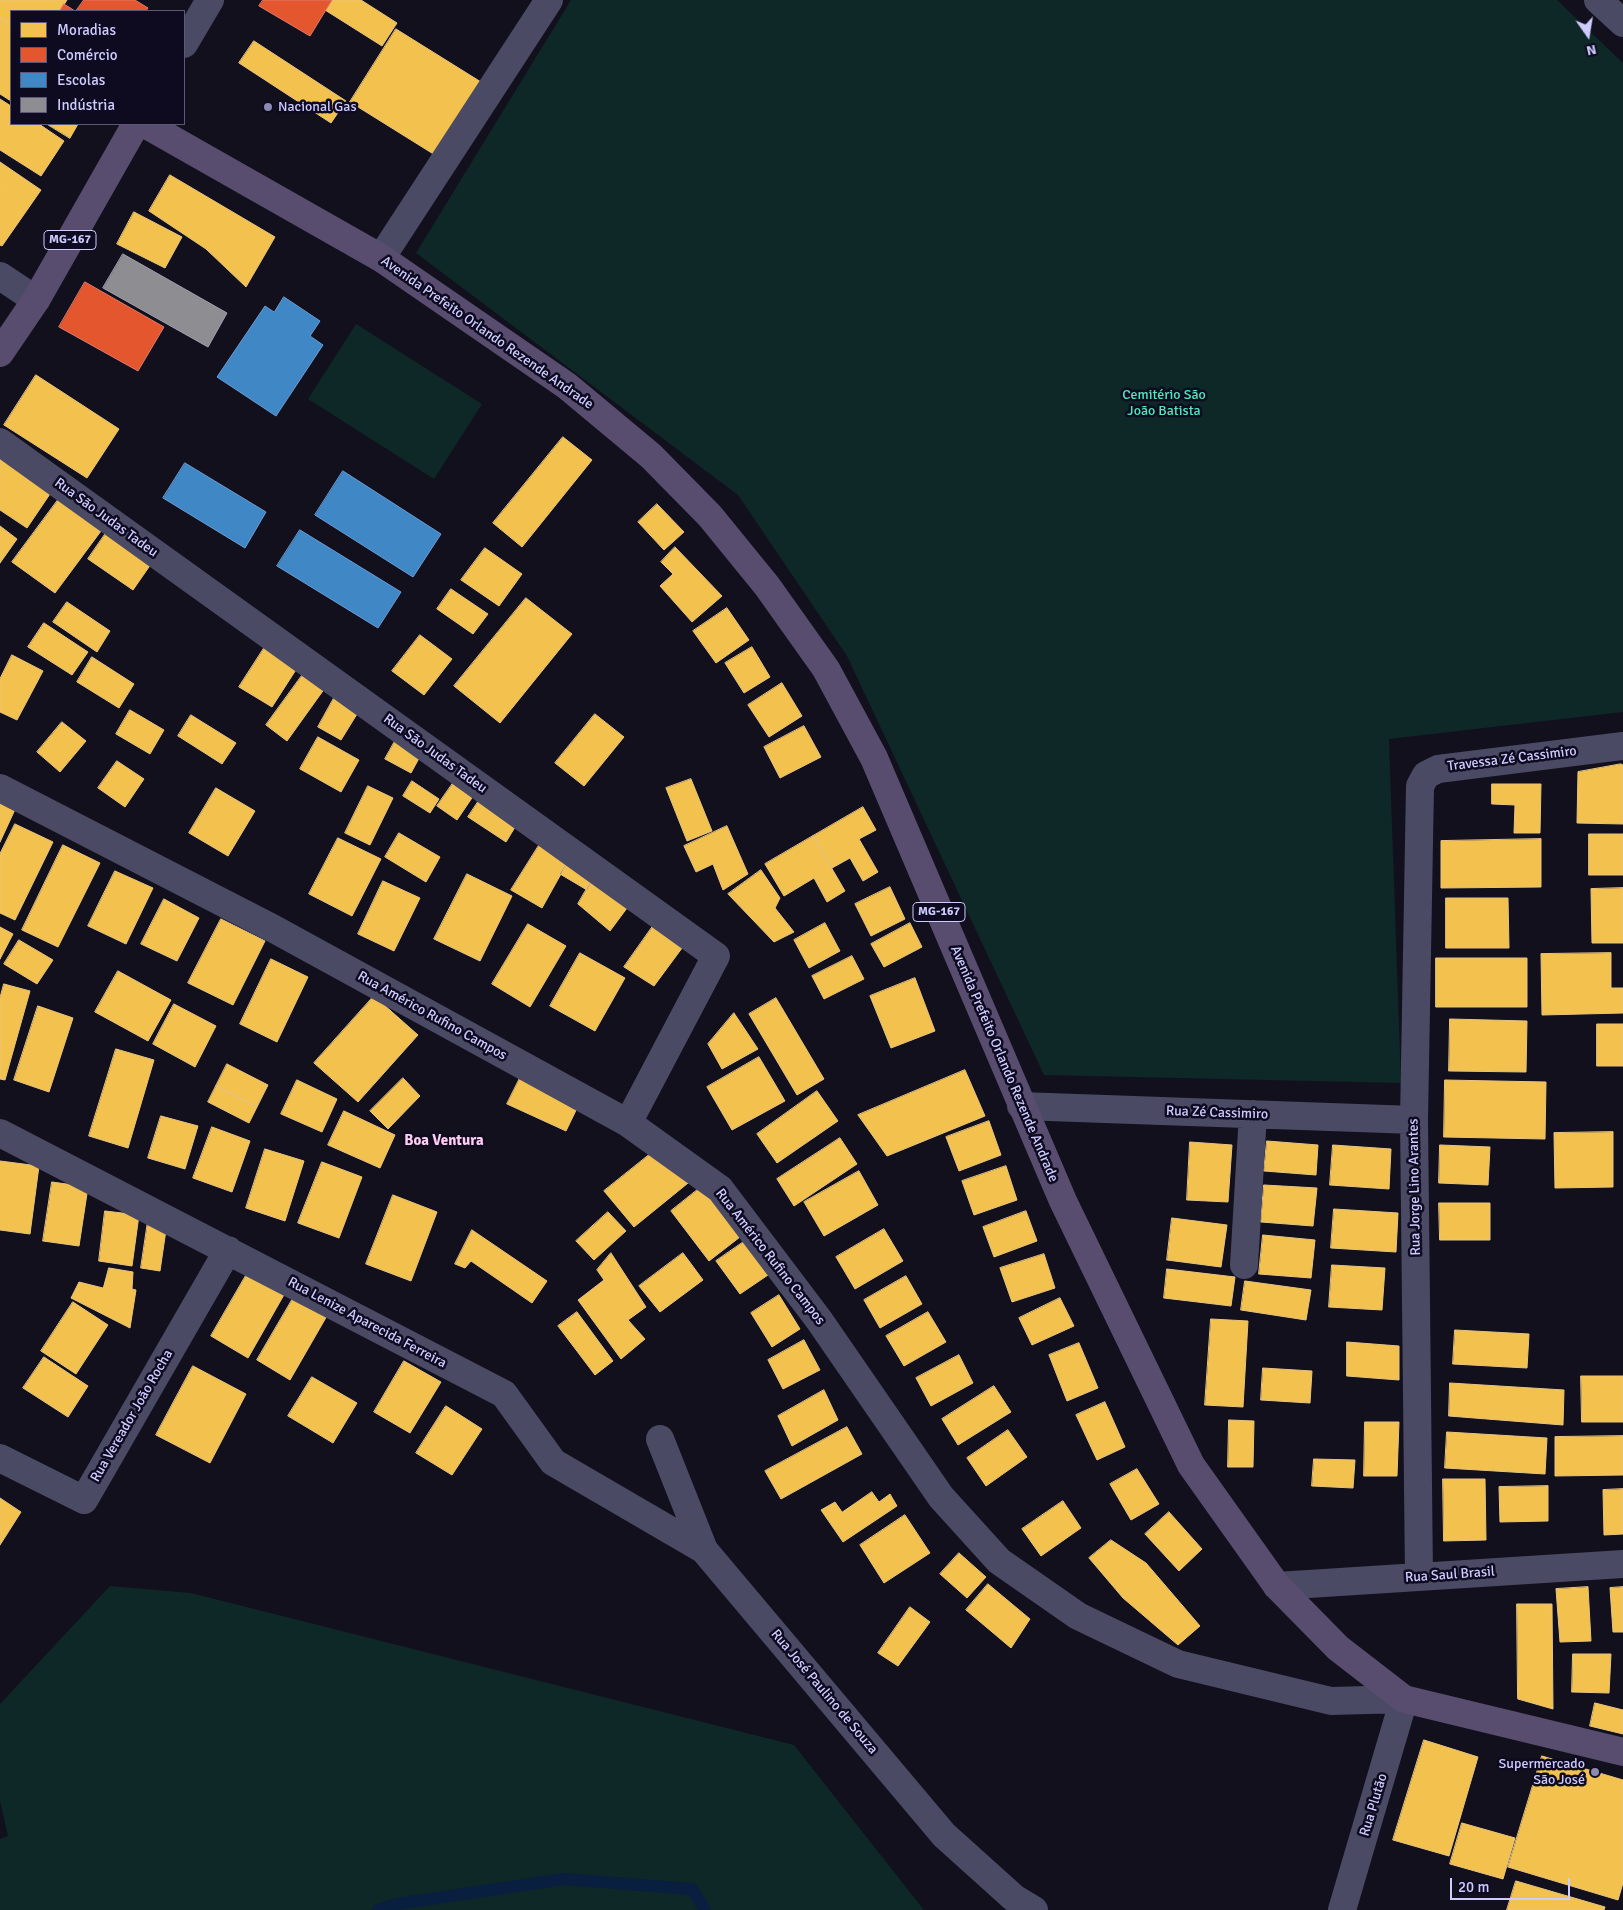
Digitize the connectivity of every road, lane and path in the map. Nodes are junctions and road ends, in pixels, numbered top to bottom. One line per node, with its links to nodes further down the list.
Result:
1 (210, 0): 5 (street)
2 (549, 0): 8 (street)
3 (1598, 0): 4 (street)
4 (1623, 24)
5 (185, 42)
6 (135, 125): 10 (main road, MG-167)
7 (147, 125): 8 (main road, Avenida Prefeito Orlando Rezende Andrade / MG-167)
8 (381, 258): 16 (main road, Avenida Prefeito Orlando Rezende Andrade / MG-167)
9 (0, 276): 10 (street)
10 (36, 300): 11 (main road, MG-167)
11 (0, 353)
12 (0, 442): 19 (street, Rua São Judas Tadeu)
13 (1623, 746): 15 (street, Travessa Zé Cassimiro)
14 (0, 788): 19 (street, Rua Américo Rufino Campos)
15 (1420, 797): 18 (street, Rua Jorge Lino Arantes)
16 (1021, 1106): 17 (street, Rua Zé Cassimiro); 28 (main road, Avenida Prefeito Orlando Rezende Andrade / MG-167)
17 (1252, 1114): 18 (street, Rua Zé Cassimiro); 22 (street)
18 (1414, 1120): 27 (street, Rua Jorge Lino Arantes)
19 (628, 1123): 29 (street, Rua Américo Rufino Campos)
20 (0, 1133): 21 (street, Rua Lenize Aparecida Ferreira)
21 (228, 1250): 24 (street, Rua Vereador João Rocha); 25 (street, Rua Lenize Aparecida Ferreira)
22 (1244, 1265)
23 (660, 1439): 25 (street, Rua José Paulino de Souza)
24 (0, 1458)
25 (704, 1550): 31 (street, Rua José Paulino de Souza)
26 (1623, 1564): 27 (street, Rua Saul Brasil)
27 (1419, 1577): 28 (street, Rua Saul Brasil)
28 (1277, 1586): 29 (main road, Avenida Prefeito Orlando Rezende Andrade / MG-167)
29 (1404, 1699): 30 (main road, Avenida Prefeito Orlando Rezende Andrade / MG-167); 32 (street, Rua Plutão)
30 (1623, 1752)
31 (1034, 1910)
32 (1342, 1910)

